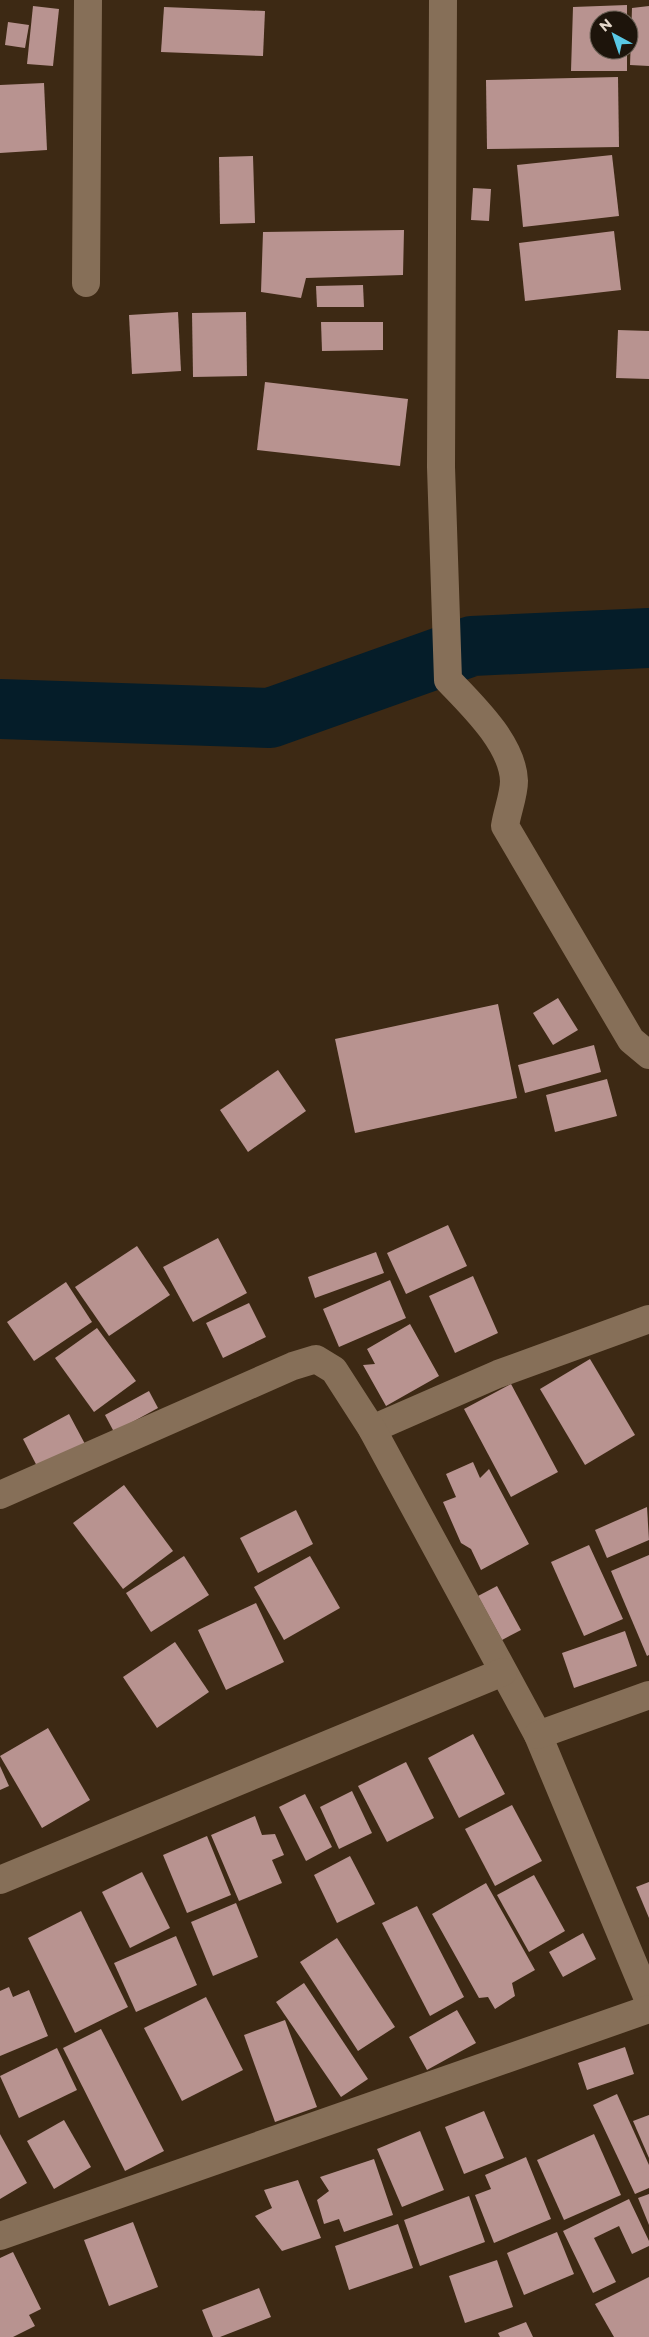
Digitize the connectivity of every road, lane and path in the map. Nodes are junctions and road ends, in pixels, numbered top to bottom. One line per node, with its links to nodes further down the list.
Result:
1 (88, 0): 3 (street)
2 (442, 0): 4 (street)
3 (86, 283)
4 (649, 1055)
5 (649, 1319): 6 (street)
6 (372, 1429): 7 (street); 8 (street)
7 (0, 1495)
8 (503, 1672): 10 (street); 11 (street)
9 (649, 1695): 10 (street)
10 (538, 1736): 12 (street)
11 (0, 1880)
12 (649, 2001)
13 (649, 2009): 14 (street)
14 (0, 2236)

